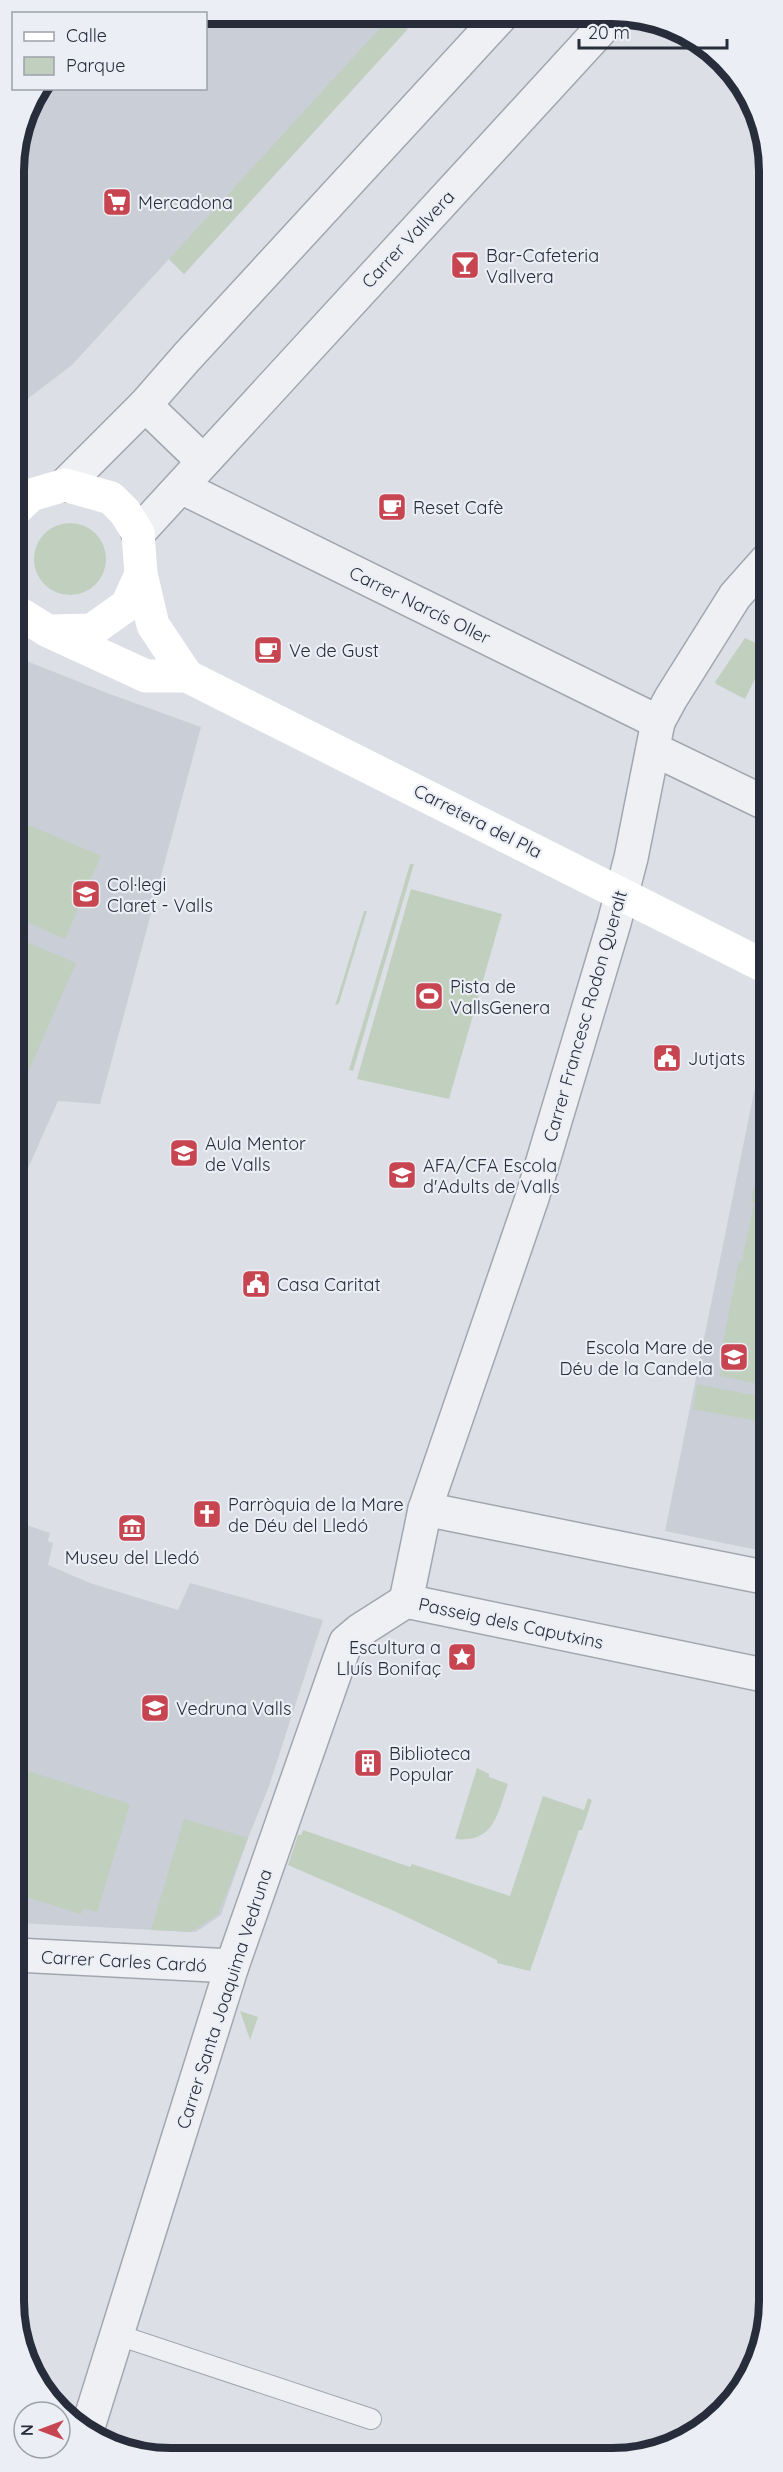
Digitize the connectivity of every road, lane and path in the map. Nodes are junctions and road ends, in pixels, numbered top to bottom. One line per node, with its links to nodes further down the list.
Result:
1 (494, 24): 3 (street)
2 (606, 24): 4 (street, Carrer Vallvera)
3 (145, 405): 4 (street); 5 (street)
4 (203, 461): 6 (street, Carrer Vallvera)
5 (65, 485): 7 (main road); 8 (main road)
6 (181, 487): 8 (street, Carrer Vallvera); 14 (street, Carrer Narcís Oller)
7 (24, 501)
8 (138, 533): 10 (main road)
9 (759, 569): 14 (street, Carrer Francesc Rodon Queralt)
10 (141, 574): 12 (main road); 13 (main road)
11 (24, 616): 12 (main road)
12 (48, 631): 13 (main road)
13 (187, 676): 16 (main road, Carretera del Pla)
14 (656, 735): 15 (street, Carrer Narcís Oller); 16 (street, Carrer Francesc Rodon Queralt)
15 (759, 799)
16 (622, 894): 17 (main road, Carretera del Pla); 18 (street, Carrer Francesc Rodon Queralt)
17 (759, 963)
18 (425, 1509): 19 (street); 20 (street, Passeig dels Caputxins)
19 (759, 1576)
20 (406, 1601): 21 (street, Passeig dels Caputxins); 23 (street, Carrer Santa Joaquima Vedruna)
21 (759, 1674)
22 (24, 1956): 23 (street, Carrer Carles Cardó)
23 (232, 1966): 24 (street, Carrer Santa Joaquima Vedruna)
24 (118, 2335): 25 (lane); 26 (street, Carrer Santa Joaquima Vedruna)
25 (371, 2419)
26 (89, 2423)

